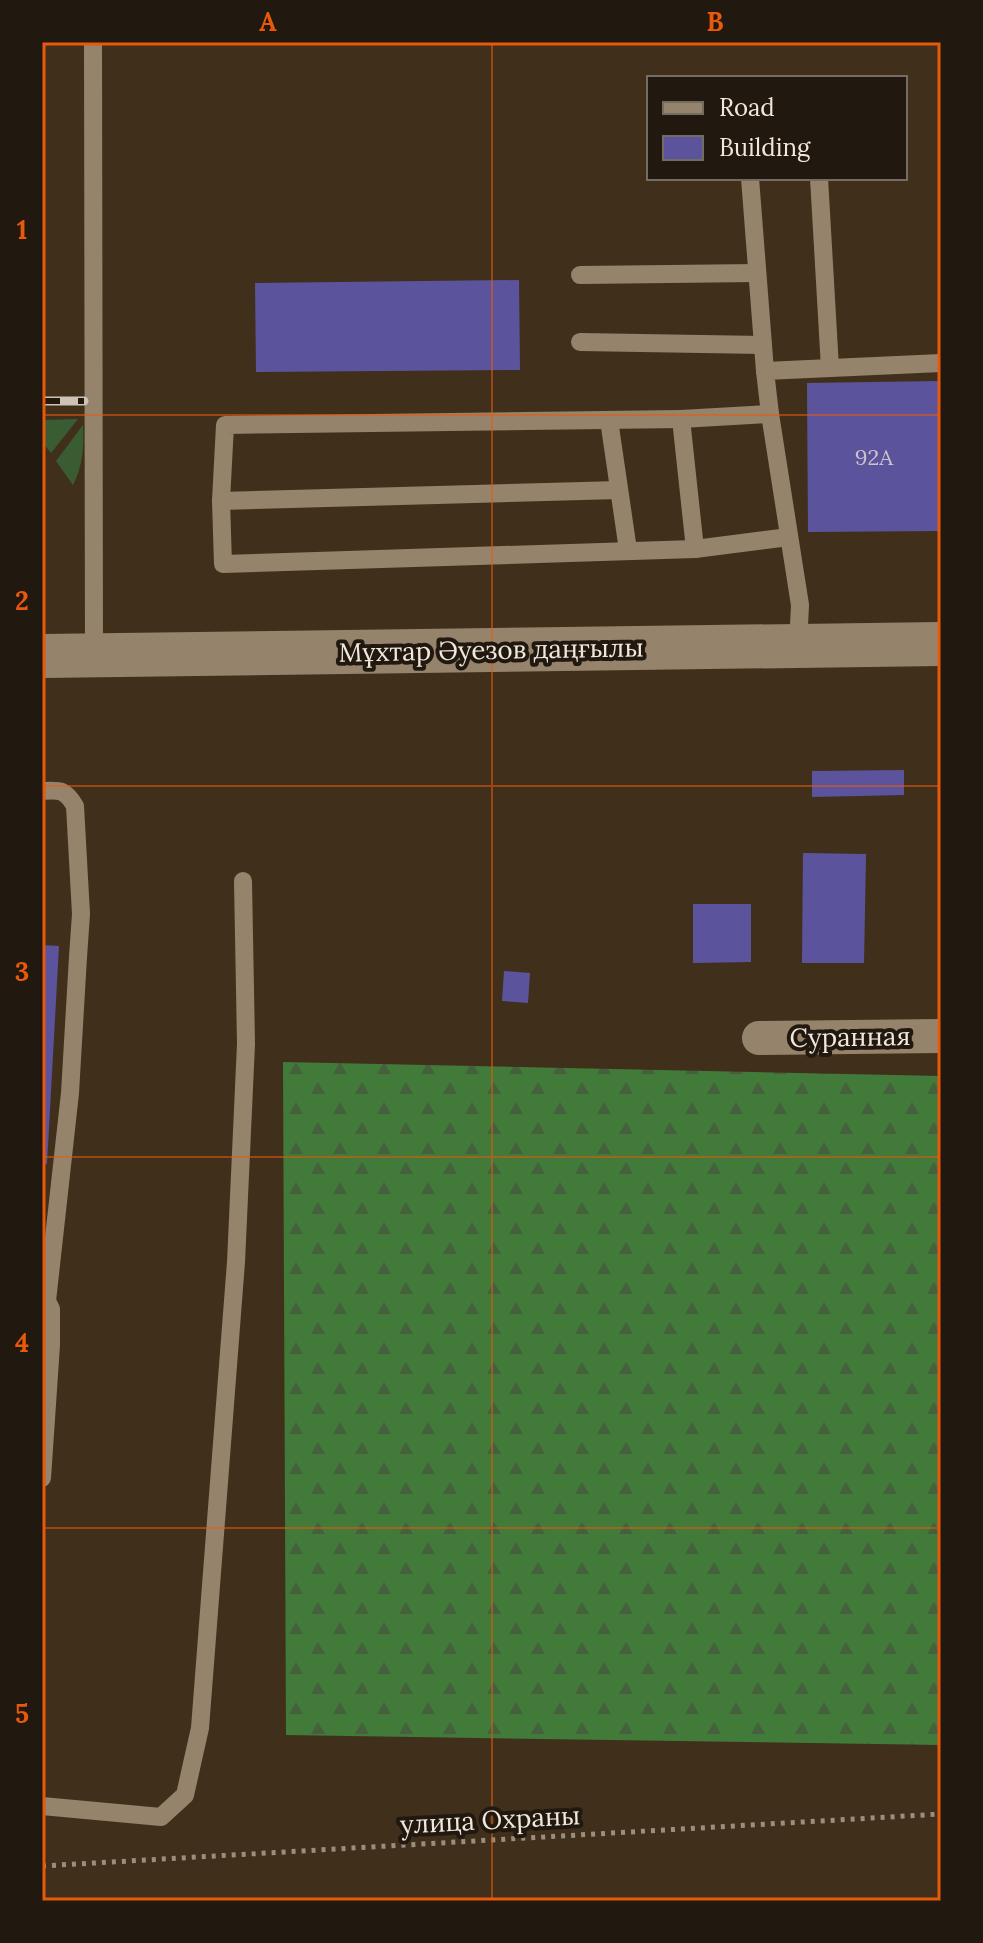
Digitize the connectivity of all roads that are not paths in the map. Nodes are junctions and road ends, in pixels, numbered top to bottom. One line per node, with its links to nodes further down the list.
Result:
1 (93, 42): 22 (lane)
2 (750, 180): 4 (lane)
3 (819, 180): 9 (lane)
4 (757, 273): 5 (lane); 7 (lane)
5 (580, 275)
6 (580, 342): 7 (lane)
7 (763, 345): 10 (lane)
8 (941, 363): 9 (lane)
9 (830, 368): 10 (lane)
10 (765, 371): 11 (lane)
11 (770, 414): 12 (lane); 16 (lane)
12 (681, 419): 13 (lane); 17 (lane)
13 (609, 420): 14 (lane); 15 (lane)
14 (619, 490): 15 (lane); 18 (lane)
15 (221, 501): 18 (lane)
16 (789, 537): 17 (lane); 20 (lane)
17 (695, 549): 18 (lane)
18 (628, 550)
19 (941, 644): 20 (main road, Мұхтар Әуезов даңғылы)
20 (798, 646): 22 (main road, Мұхтар Әуезов даңғылы)
21 (42, 656): 22 (main road, Мұхтар Әуезов даңғылы)
22 (94, 656)
23 (42, 791): 27 (lane)
24 (243, 881): 29 (lane)
25 (941, 1036): 26 (street, Суранная)
26 (759, 1038)
27 (44, 1300): 28 (lane)
28 (42, 1478)
29 (42, 1806)

